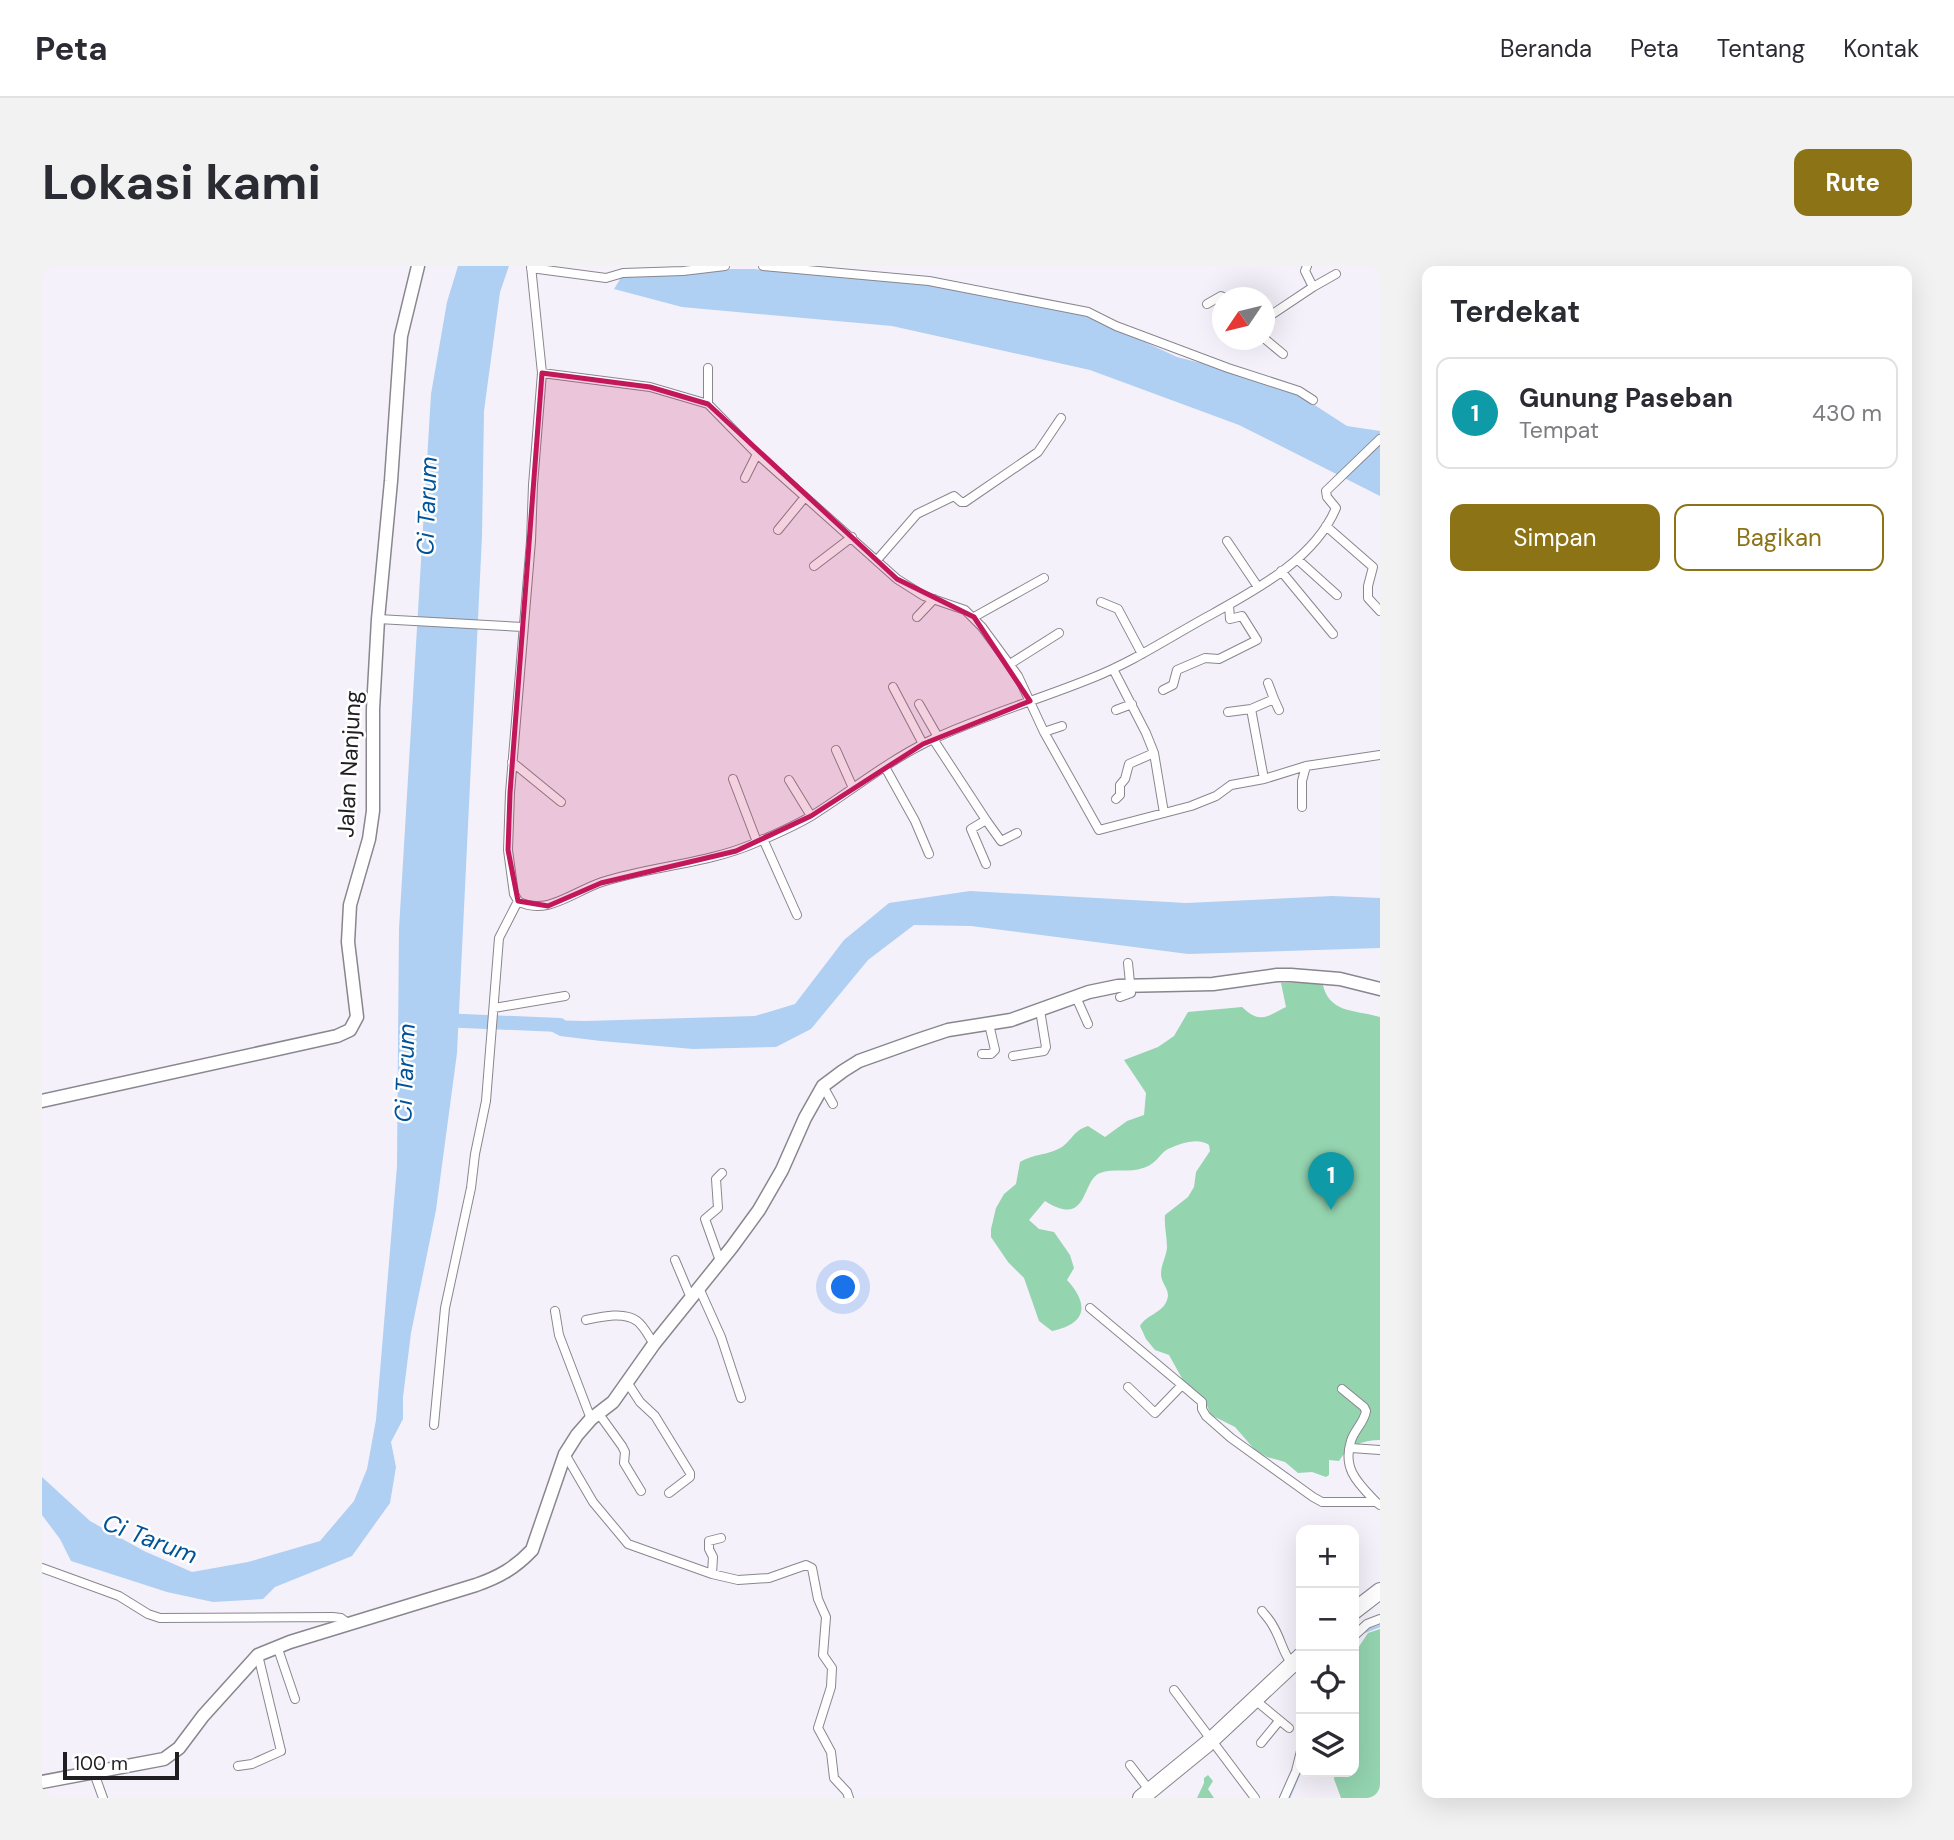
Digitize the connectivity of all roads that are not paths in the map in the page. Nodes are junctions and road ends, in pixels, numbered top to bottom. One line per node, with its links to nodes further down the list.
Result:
1 (418, 266): 40 (street, Jalan Nanjung)
2 (725, 266): 5 (street)
3 (763, 266): 15 (street)
4 (1307, 266): 7 (street)
5 (531, 267): 14 (street)
6 (1335, 274): 7 (street)
7 (1313, 286): 10 (street)
8 (1212, 301): 9 (street)
9 (1207, 304)
10 (1275, 312)
11 (1275, 347): 12 (street)
12 (1283, 354)
13 (708, 368): 16 (street)
14 (542, 373): 16 (street); 41 (street)
15 (1313, 400)
16 (708, 404): 19 (street)
17 (1060, 418): 27 (street)
18 (1380, 439): 22 (street)
19 (757, 454): 20 (street); 21 (street)
20 (745, 478)
21 (805, 497): 23 (street); 24 (street)
22 (1326, 526): 26 (street); 29 (street)
23 (778, 530)
24 (852, 537): 27 (street); 28 (street)
25 (1227, 541): 32 (street)
26 (1297, 559): 30 (street); 33 (street)
27 (877, 560): 34 (street)
28 (814, 566)
29 (1377, 570): 37 (street)
30 (1282, 571): 32 (street); 43 (street)
31 (1044, 578): 39 (street)
32 (1258, 587): 36 (street)
33 (1338, 596)
34 (934, 599): 38 (street); 39 (street)
35 (1101, 602): 44 (street)
36 (1229, 605): 44 (street); 49 (street)
37 (1380, 611)
38 (917, 617)
39 (974, 617): 45 (street)
40 (378, 620): 41 (street); 96 (street, Jalan Nanjung)
41 (523, 627): 65 (street)
42 (1059, 633): 45 (street)
43 (1333, 634)
44 (1142, 654): 46 (street)
45 (1010, 664): 51 (street)
46 (1113, 668): 51 (street); 53 (street)
47 (1268, 683): 50 (street)
48 (893, 687): 61 (street)
49 (1163, 690)
50 (1273, 699): 54 (street); 56 (street)
51 (1030, 701): 59 (street); 60 (street)
52 (919, 704): 60 (street)
53 (1132, 704): 55 (street); 63 (street)
54 (1251, 709): 57 (street); 70 (street)
55 (1116, 710)
56 (1279, 710)
57 (1228, 712)
58 (1062, 726): 59 (street)
59 (1044, 732): 75 (street)
60 (936, 738): 61 (street); 77 (street)
61 (923, 744): 67 (street)
62 (835, 750): 71 (street)
63 (1154, 753): 72 (street); 75 (street)
64 (1380, 755): 66 (street)
65 (512, 762): 73 (street); 82 (street)
66 (1306, 766): 70 (street); 74 (street)
67 (885, 767): 71 (street); 80 (street)
68 (733, 779): 79 (street)
69 (789, 779): 76 (street)
70 (1264, 779): 75 (street)
71 (853, 788): 76 (street)
72 (1116, 799)
73 (561, 802)
74 (1302, 807)
75 (1164, 813)
76 (811, 816): 79 (street)
77 (986, 820): 78 (street); 81 (street)
78 (1017, 833)
79 (760, 841): 82 (street); 83 (street)
80 (929, 854)
81 (986, 864)
82 (518, 901): 89 (street)
83 (797, 915)
84 (1128, 963): 86 (street)
85 (1380, 989): 86 (street)
86 (1122, 993): 88 (street)
87 (565, 996): 89 (street)
88 (1076, 997): 90 (street); 92 (street)
89 (494, 1008): 112 (street)
90 (1040, 1010): 91 (street); 94 (street)
91 (989, 1024): 93 (street); 95 (street)
92 (1088, 1024)
93 (982, 1055)
94 (1013, 1056)
95 (823, 1086): 97 (street); 100 (street)
96 (42, 1101)
97 (833, 1104)
98 (722, 1173): 100 (street)
99 (674, 1260): 101 (street)
100 (720, 1261): 101 (street)
101 (694, 1293): 105 (street); 110 (street)
102 (1090, 1308): 107 (street)
103 (555, 1311): 111 (street)
104 (586, 1320): 105 (street)
105 (654, 1344): 106 (street)
106 (627, 1382): 111 (street); 117 (street)
107 (1182, 1385): 108 (street); 118 (street)
108 (1128, 1387)
109 (1342, 1389): 113 (street)
110 (741, 1398)
111 (595, 1417): 115 (street); 116 (street)
112 (434, 1425)
113 (1351, 1448): 114 (street); 118 (street)
114 (1380, 1450)
115 (565, 1454): 121 (street); 126 (street)
116 (641, 1491)
117 (669, 1493)
118 (1378, 1504)
119 (720, 1538): 121 (street)
120 (42, 1568): 126 (street)
121 (712, 1574): 146 (street)
122 (1380, 1591): 123 (highway)
123 (1359, 1607)
124 (1262, 1611): 130 (street)
125 (1380, 1619): 127 (street)
126 (349, 1623): 128 (street)
127 (1359, 1631)
128 (277, 1646): 129 (street); 133 (street)
129 (258, 1655): 140 (street); 142 (street)
130 (1296, 1662)
131 (1296, 1666): 134 (highway)
132 (1174, 1690): 137 (street)
133 (295, 1699)
134 (1255, 1700): 135 (street); 137 (highway)
135 (1279, 1721): 136 (street); 138 (street)
136 (1289, 1728)
137 (1211, 1741): 144 (highway); 147 (street)
138 (1261, 1744)
139 (1130, 1765): 144 (street)
140 (238, 1766)
141 (1296, 1771): 148 (street)
142 (94, 1773): 143 (street); 145 (street)
143 (42, 1782)
144 (1145, 1795)
145 (103, 1798)
146 (849, 1798)
147 (1255, 1798)
148 (1284, 1798)

